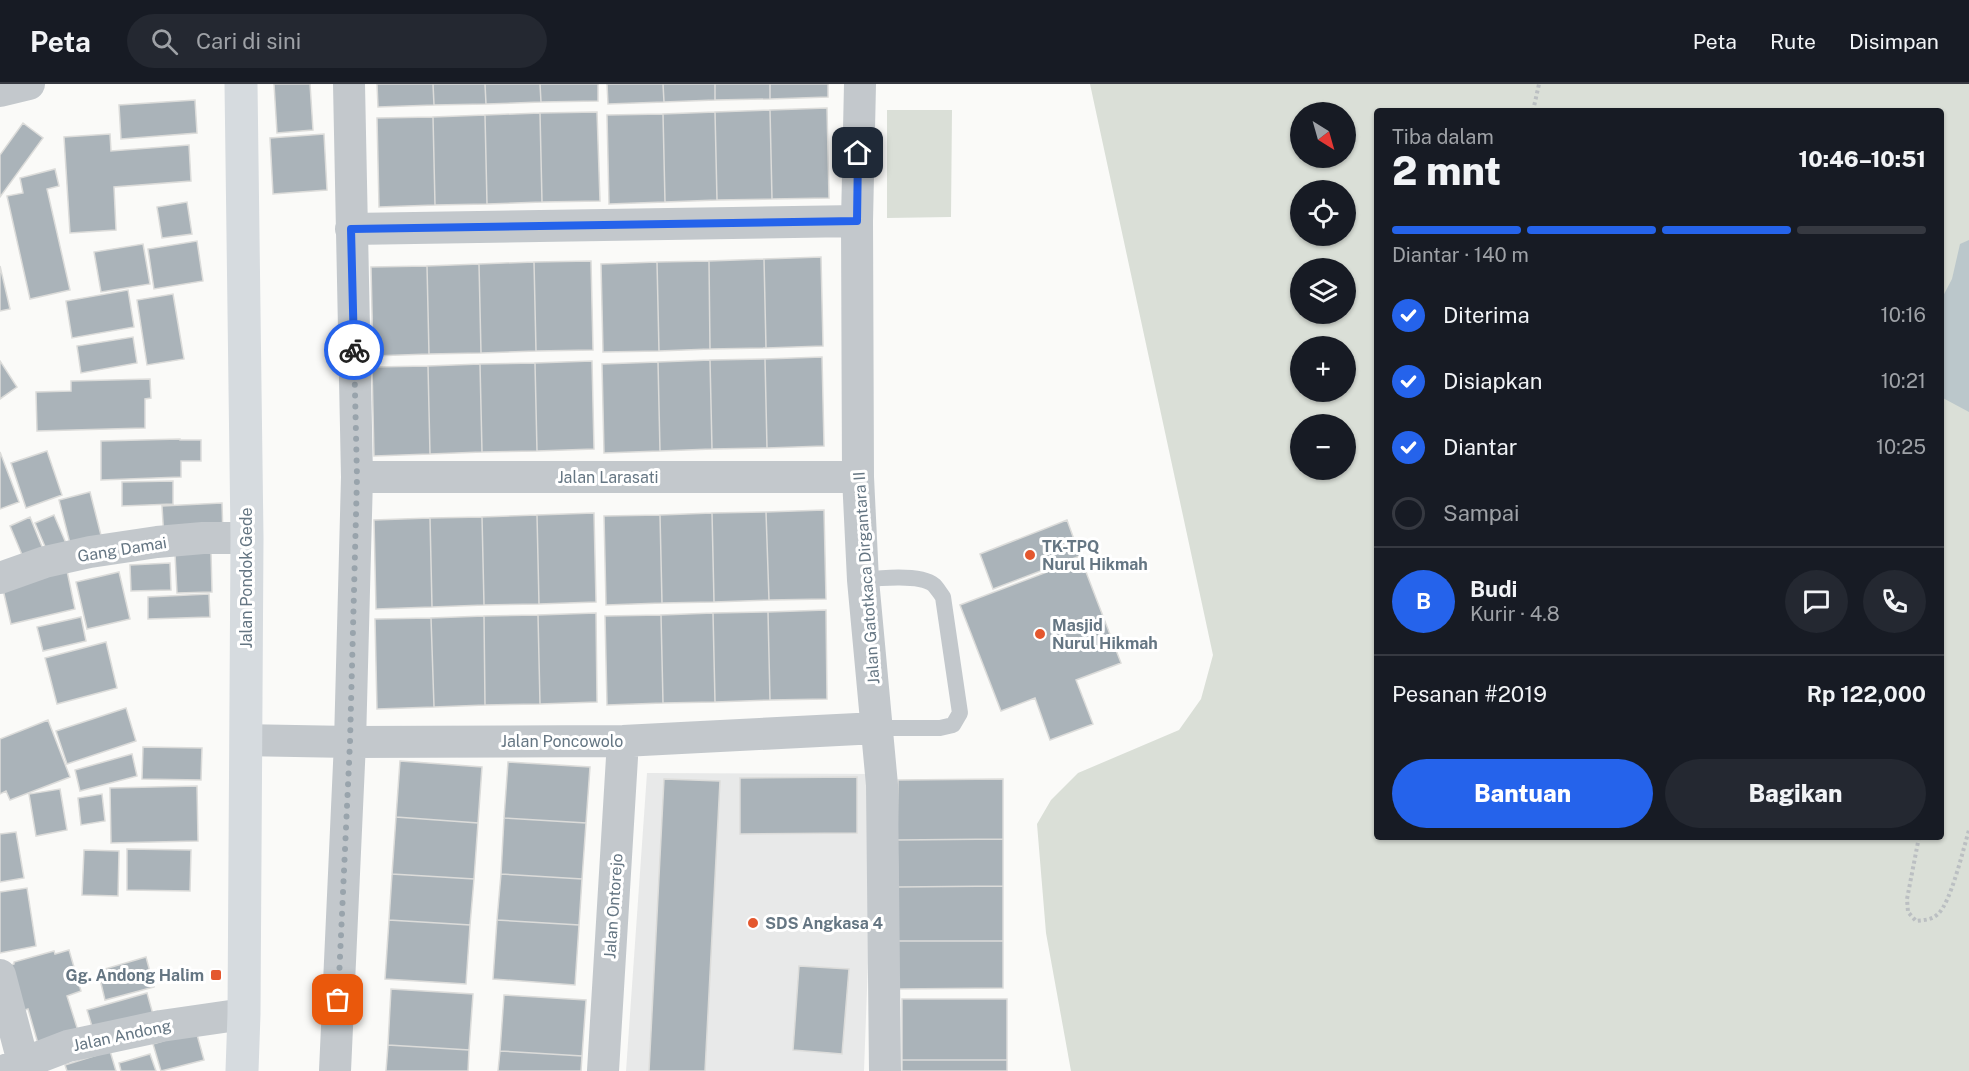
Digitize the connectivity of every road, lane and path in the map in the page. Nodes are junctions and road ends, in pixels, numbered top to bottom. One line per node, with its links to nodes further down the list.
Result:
1 (241, 84): 10 (main road, Jalan Pondok Gede)
2 (349, 84): 7 (street)
3 (860, 84): 6 (street, Jalan Gatotkaca Dirgantara II)
4 (1539, 84): 5 (path)
5 (1534, 108)
6 (857, 221): 7 (street); 9 (street, Jalan Gatotkaca Dirgantara II)
7 (351, 229): 8 (street)
8 (357, 477): 9 (street, Jalan Larasati); 16 (street)
9 (858, 477): 12 (street, Jalan Gatotkaca Dirgantara II)
10 (247, 538): 11 (street, Gang Damai); 14 (main road, Jalan Pondok Gede)
11 (0, 578)
12 (863, 580): 13 (street, Jalan Gatotkaca Dirgantara II); 13 (lane)
13 (877, 728): 15 (street, Jalan Poncowolo); 25 (street, Jalan Gatotkaca Dirgantara II)
14 (246, 740): 16 (street, Jalan Poncowolo); 20 (main road, Jalan Pondok Gede)
15 (623, 741): 16 (street, Jalan Poncowolo); 24 (street, Jalan Ontorejo)
16 (350, 742): 23 (street)
17 (1969, 830): 18 (path)
18 (1918, 840)
19 (0, 975): 21 (street)
20 (244, 1014): 21 (street, Jalan Andong); 22 (main road, Jalan Pondok Gede)
21 (13, 1067)
22 (242, 1071)
23 (335, 1071)
24 (603, 1071)
25 (885, 1071)

